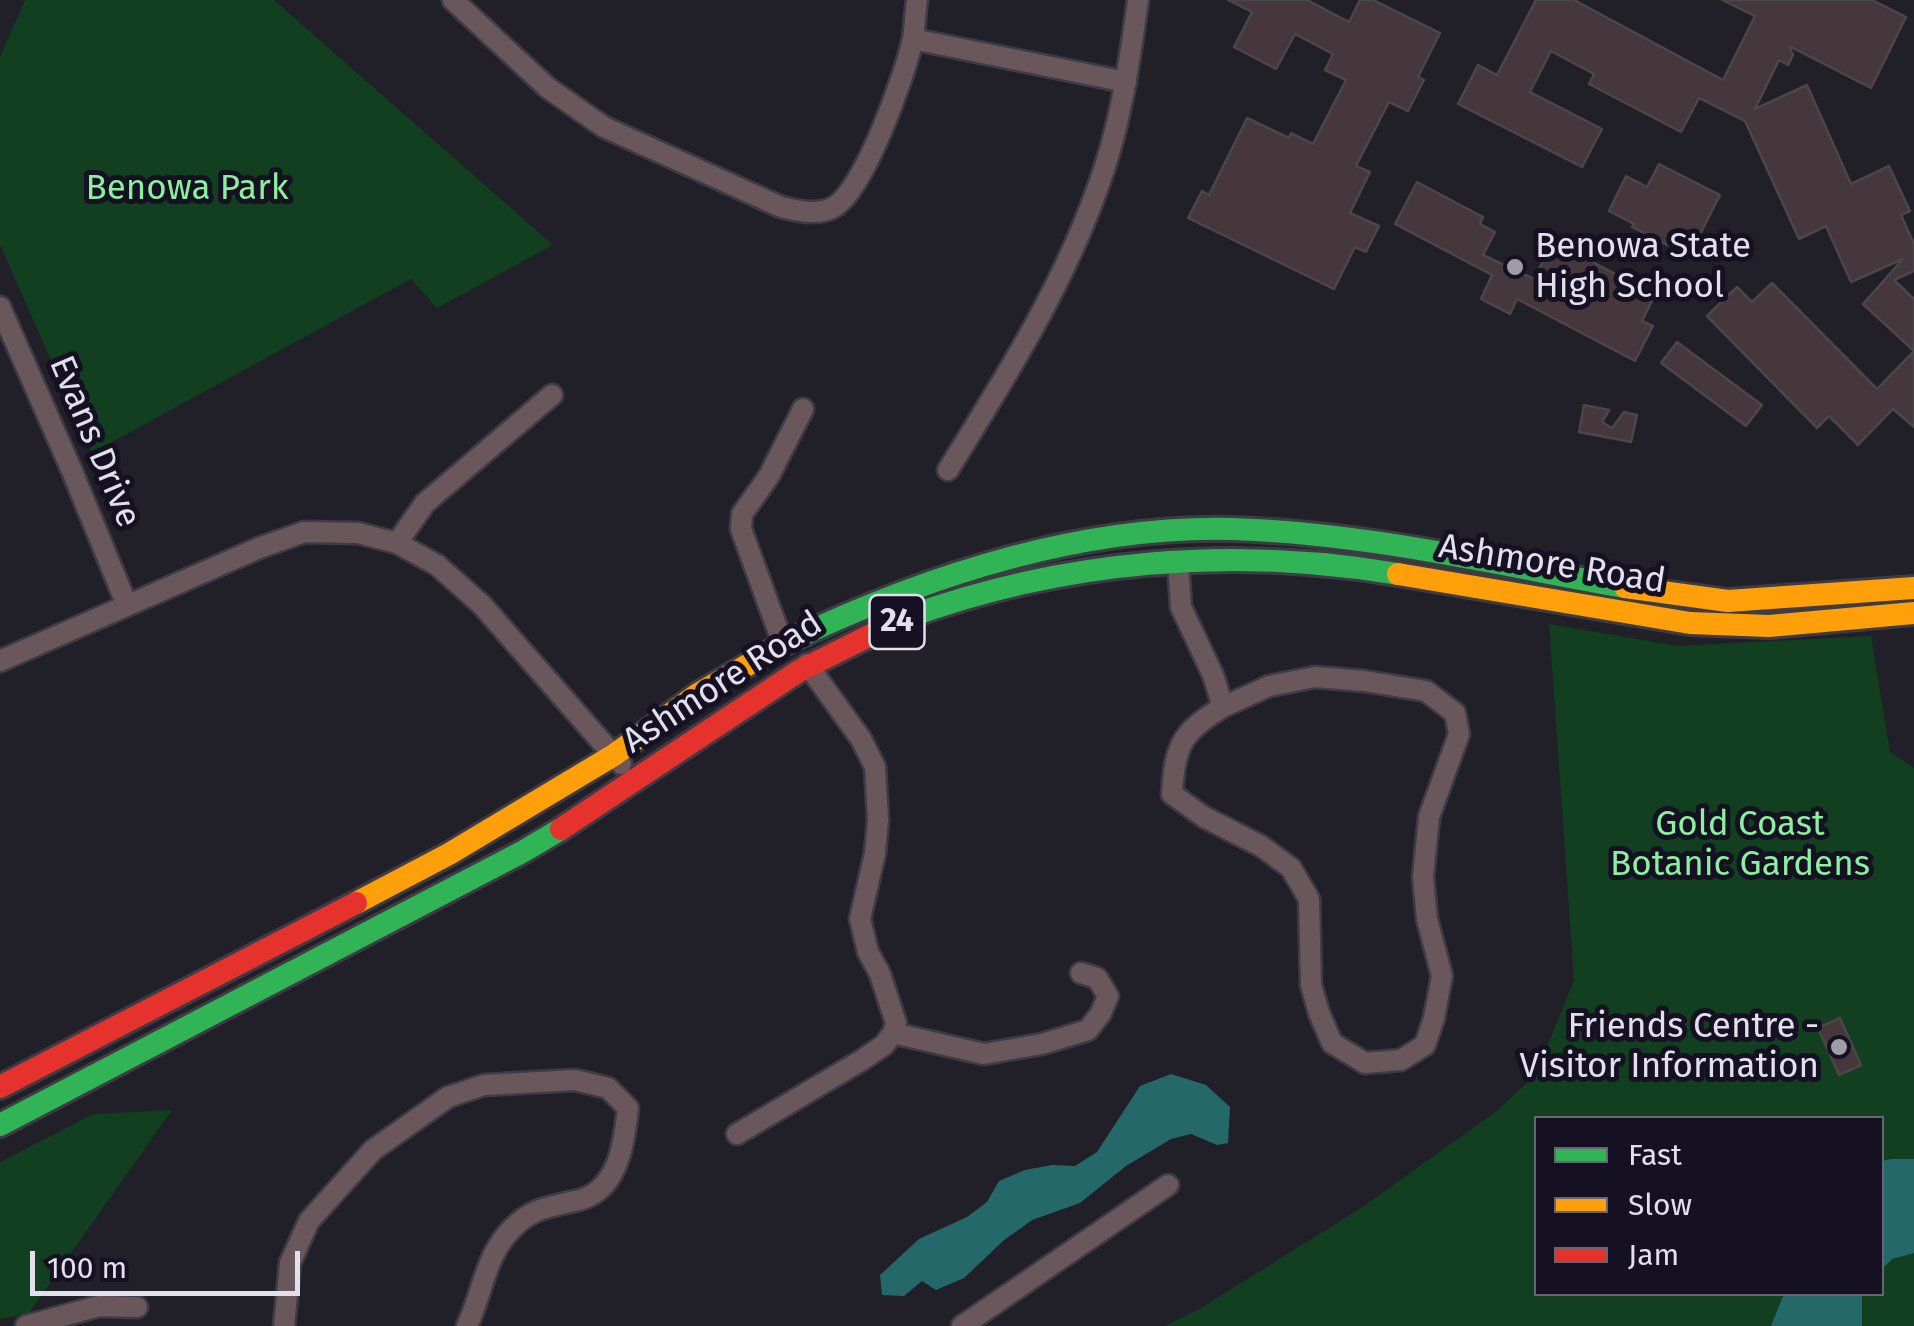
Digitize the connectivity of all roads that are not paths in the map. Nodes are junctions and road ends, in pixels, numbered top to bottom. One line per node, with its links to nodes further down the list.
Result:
1 (454, 0): 4 (street)
2 (917, 0): 4 (street)
3 (1138, 0): 5 (street)
4 (913, 38): 5 (street)
5 (1126, 82): 9 (street)
6 (0, 307): 13 (street, Evans Drive)
7 (552, 395): 10 (street)
8 (803, 409): 15 (street)
9 (948, 470)
10 (397, 543): 13 (street); 19 (street)
11 (1178, 562): 14 (main road, Ashmore Road / 24); 17 (main road, Ashmore Road / 24); 18 (street)
12 (1914, 588): 15 (main road, Ashmore Road / 24)
13 (126, 603): 16 (street)
14 (1914, 613)
15 (783, 644): 19 (main road, Ashmore Road / 24)
16 (0, 661)
17 (807, 664): 20 (main road, Ashmore Road / 24); 22 (street)
18 (1223, 707): 18 (street)
19 (614, 755): 20 (street); 23 (main road, Ashmore Road / 24)
20 (634, 782): 24 (main road, Ashmore Road / 24)
21 (1080, 973): 22 (street)
22 (894, 1033): 25 (street)
23 (0, 1086)
24 (0, 1126)
25 (737, 1134)
26 (1168, 1185): 31 (street)
27 (137, 1307): 28 (street)
28 (26, 1326)
29 (284, 1326): 30 (street)
30 (468, 1326)
31 (962, 1326)

